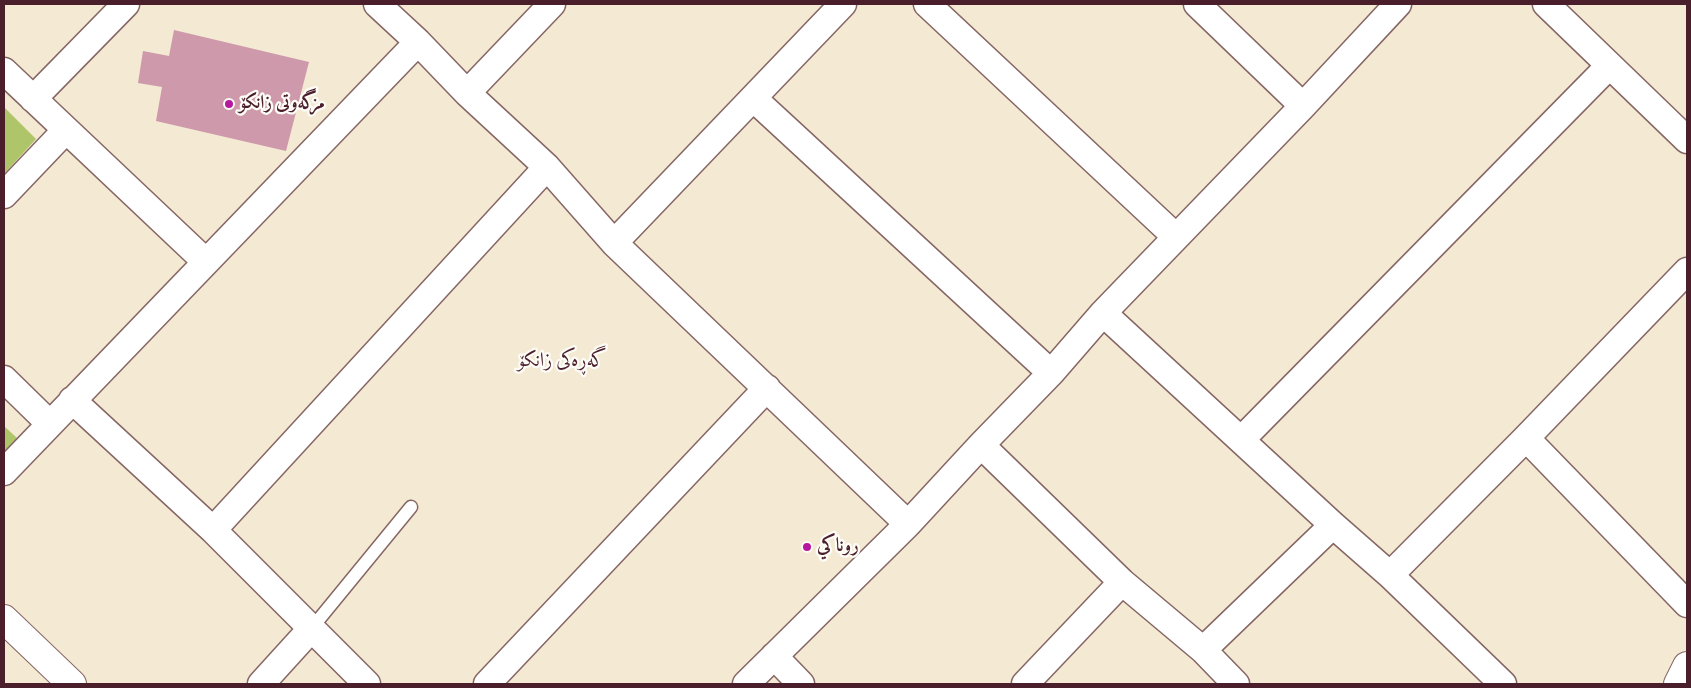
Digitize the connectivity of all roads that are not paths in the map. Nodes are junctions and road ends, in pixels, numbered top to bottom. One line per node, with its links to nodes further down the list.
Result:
1 (126, 4): 14 (street)
2 (377, 4): 9 (street)
3 (552, 4): 12 (street)
4 (843, 4): 13 (street)
5 (927, 4): 20 (street)
6 (1198, 4): 15 (street)
7 (1398, 4): 15 (street)
8 (1546, 4): 10 (street)
9 (418, 42): 12 (street); 22 (street)
10 (1609, 66): 17 (street); 31 (street)
11 (4, 71): 14 (street)
12 (467, 93): 18 (street)
13 (753, 98): 21 (street); 25 (street)
14 (33, 99): 16 (street)
15 (1302, 106): 20 (street)
16 (66, 130): 19 (street); 22 (street)
17 (1687, 140)
18 (547, 168): 21 (street); 37 (street)
19 (4, 195)
20 (1176, 237): 24 (street)
21 (614, 243): 27 (street)
22 (205, 261): 28 (street)
23 (1687, 271): 30 (street)
24 (1103, 312): 25 (street); 31 (street)
25 (1051, 373): 32 (street)
26 (4, 379): 29 (street)
27 (767, 388): 35 (street); 49 (street)
28 (72, 400): 29 (street); 37 (street)
29 (50, 423): 33 (street)
30 (1526, 438): 38 (street); 40 (street)
31 (1241, 440): 36 (street)
32 (981, 445): 35 (street); 39 (street)
33 (4, 472)
34 (411, 507): 42 (lane)
35 (908, 524): 44 (street)
36 (1333, 524): 38 (street); 43 (street)
37 (213, 530): 42 (street)
38 (1390, 575): 54 (street)
39 (1122, 582): 43 (street); 52 (street)
40 (1687, 604)
41 (4, 619): 46 (street)
42 (312, 629): 47 (street); 48 (street)
43 (1203, 650): 53 (street)
44 (774, 656): 50 (street); 51 (street)
45 (1687, 666): 55 (street)
46 (72, 684)
47 (260, 684)
48 (367, 684)
49 (487, 684)
50 (746, 684)
51 (801, 684)
52 (1024, 684)
53 (1236, 684)
54 (1503, 684)
55 (1678, 684)

